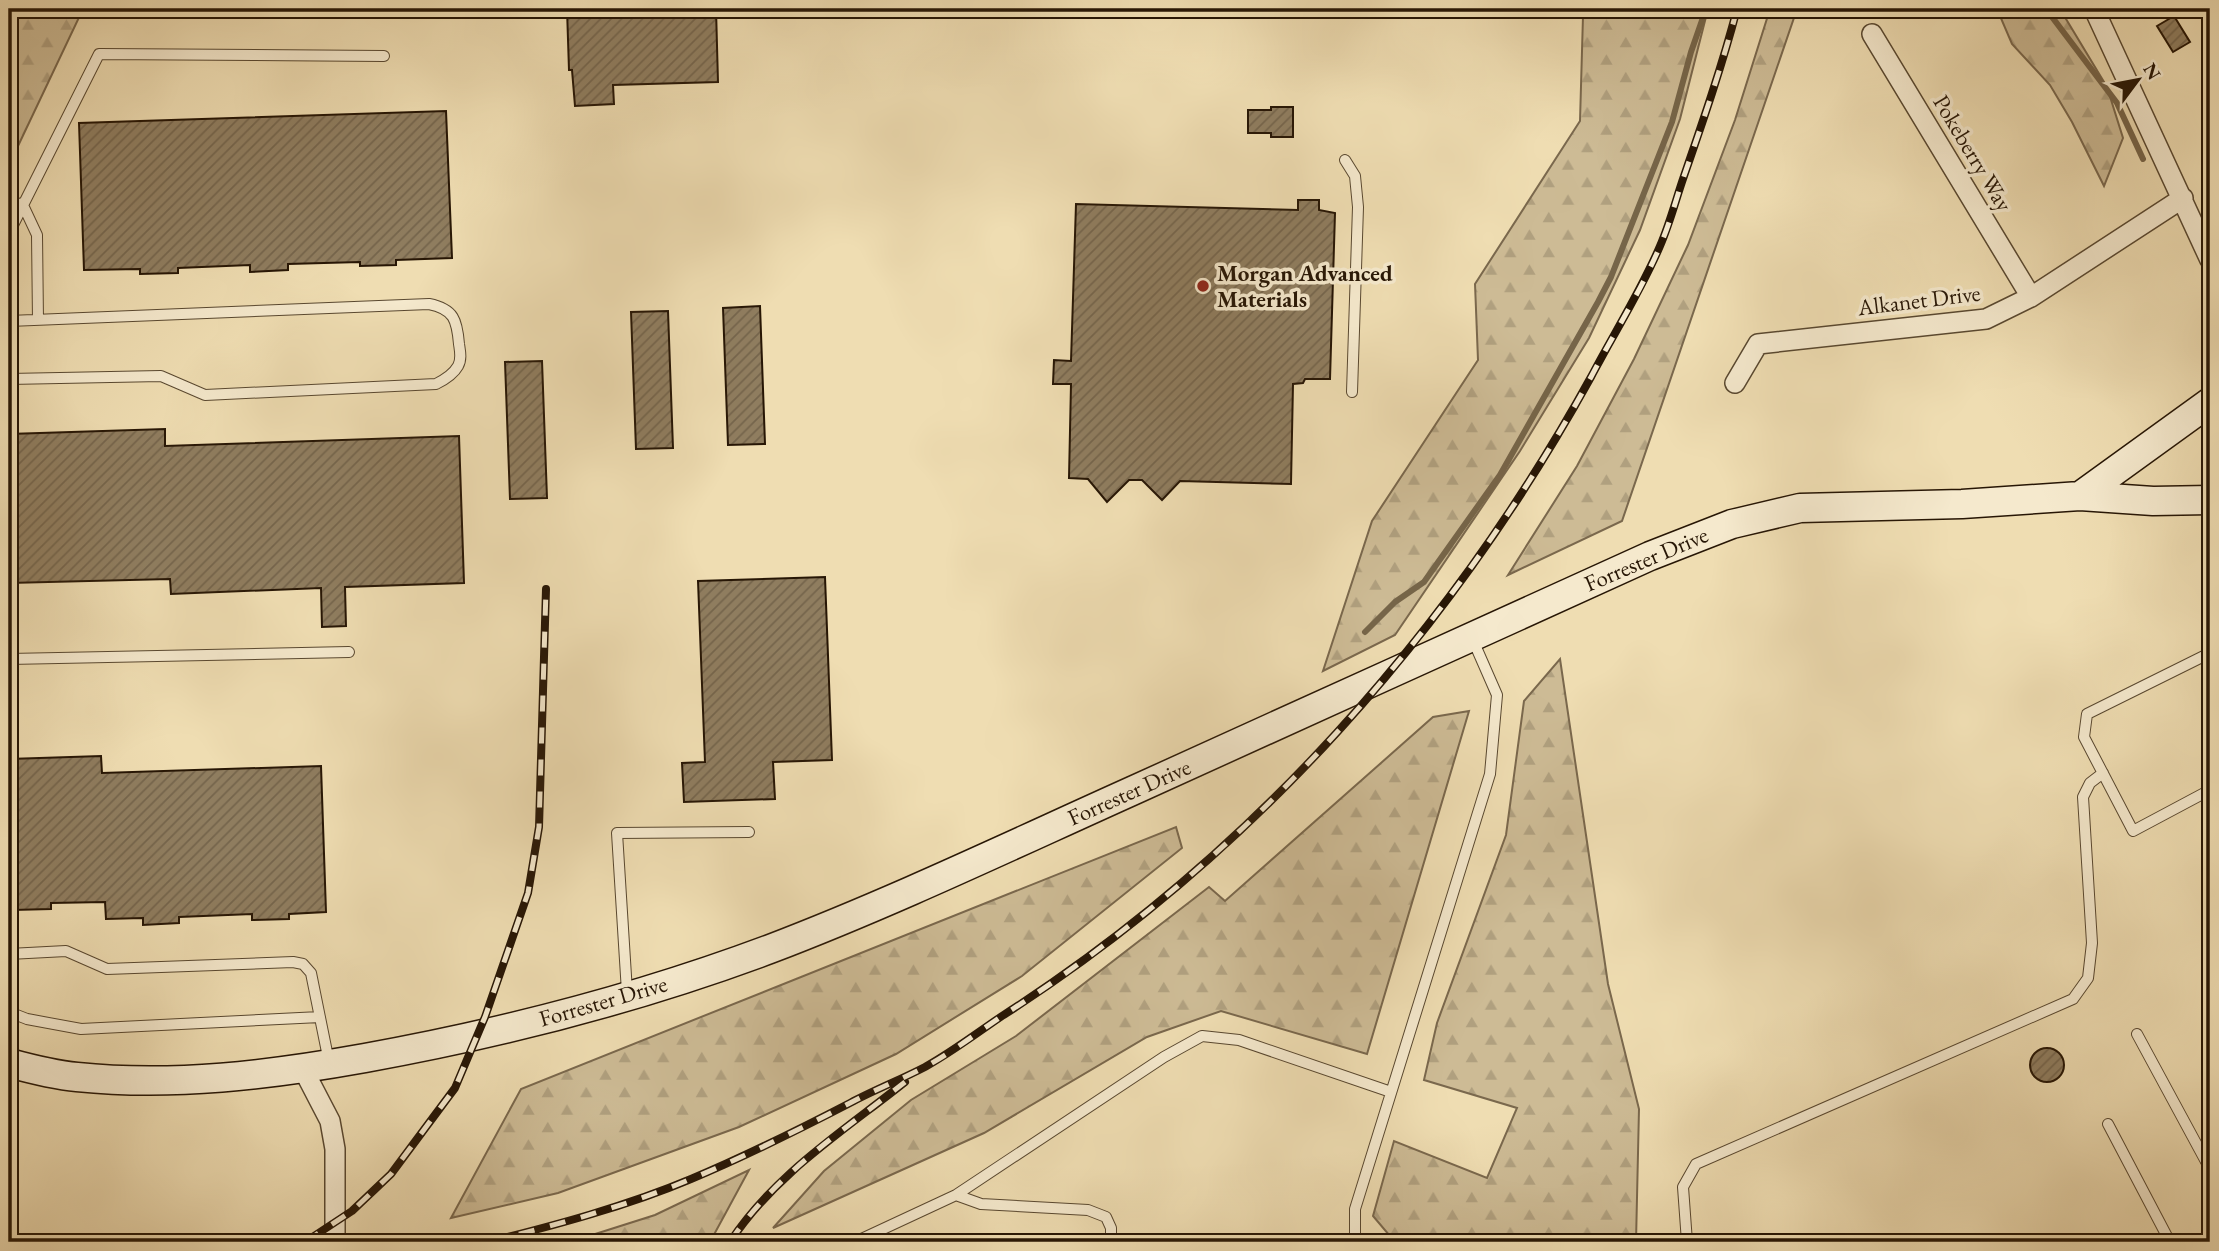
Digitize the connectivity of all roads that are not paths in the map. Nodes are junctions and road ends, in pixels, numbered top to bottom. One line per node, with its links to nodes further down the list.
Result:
1 (2094, 9): 5 (street)
2 (1872, 34): 9 (street, Pokeberry Way)
3 (384, 56): 6 (lane)
4 (1345, 160): 14 (lane)
5 (2183, 198): 8 (street); 9 (street, Alkanet Drive)
6 (22, 203): 7 (lane); 10 (lane)
7 (9, 233)
8 (2210, 260)
9 (2031, 297): 13 (street, Alkanet Drive)
10 (38, 320): 11 (lane); 12 (lane)
11 (9, 321)
12 (9, 379)
13 (1735, 383)
14 (1352, 392)
15 (2210, 402): 16 (street)
16 (2080, 496): 17 (street, Forrester Drive); 18 (street, Forrester Drive)
17 (2210, 500)
18 (1472, 637): 26 (street, Forrester Drive); 32 (lane)
19 (349, 652): 21 (lane)
20 (2210, 653): 22 (lane)
21 (9, 659)
22 (2104, 774): 23 (lane); 40 (lane)
23 (2210, 790)
24 (749, 832): 26 (lane)
25 (9, 954): 28 (lane)
26 (628, 996): 31 (street, Forrester Drive)
27 (9, 1012): 28 (lane)
28 (320, 1017): 31 (lane)
29 (2137, 1034): 34 (lane)
30 (9, 1063): 31 (street, Forrester Drive)
31 (316, 1067): 36 (street)
32 (1391, 1092): 35 (lane); 39 (lane)
33 (2108, 1124): 41 (lane)
34 (2210, 1169)
35 (956, 1195): 37 (lane); 38 (lane)
36 (335, 1242)
37 (855, 1242)
38 (1111, 1242)
39 (1355, 1242)
40 (1687, 1242)
41 (2169, 1242)

